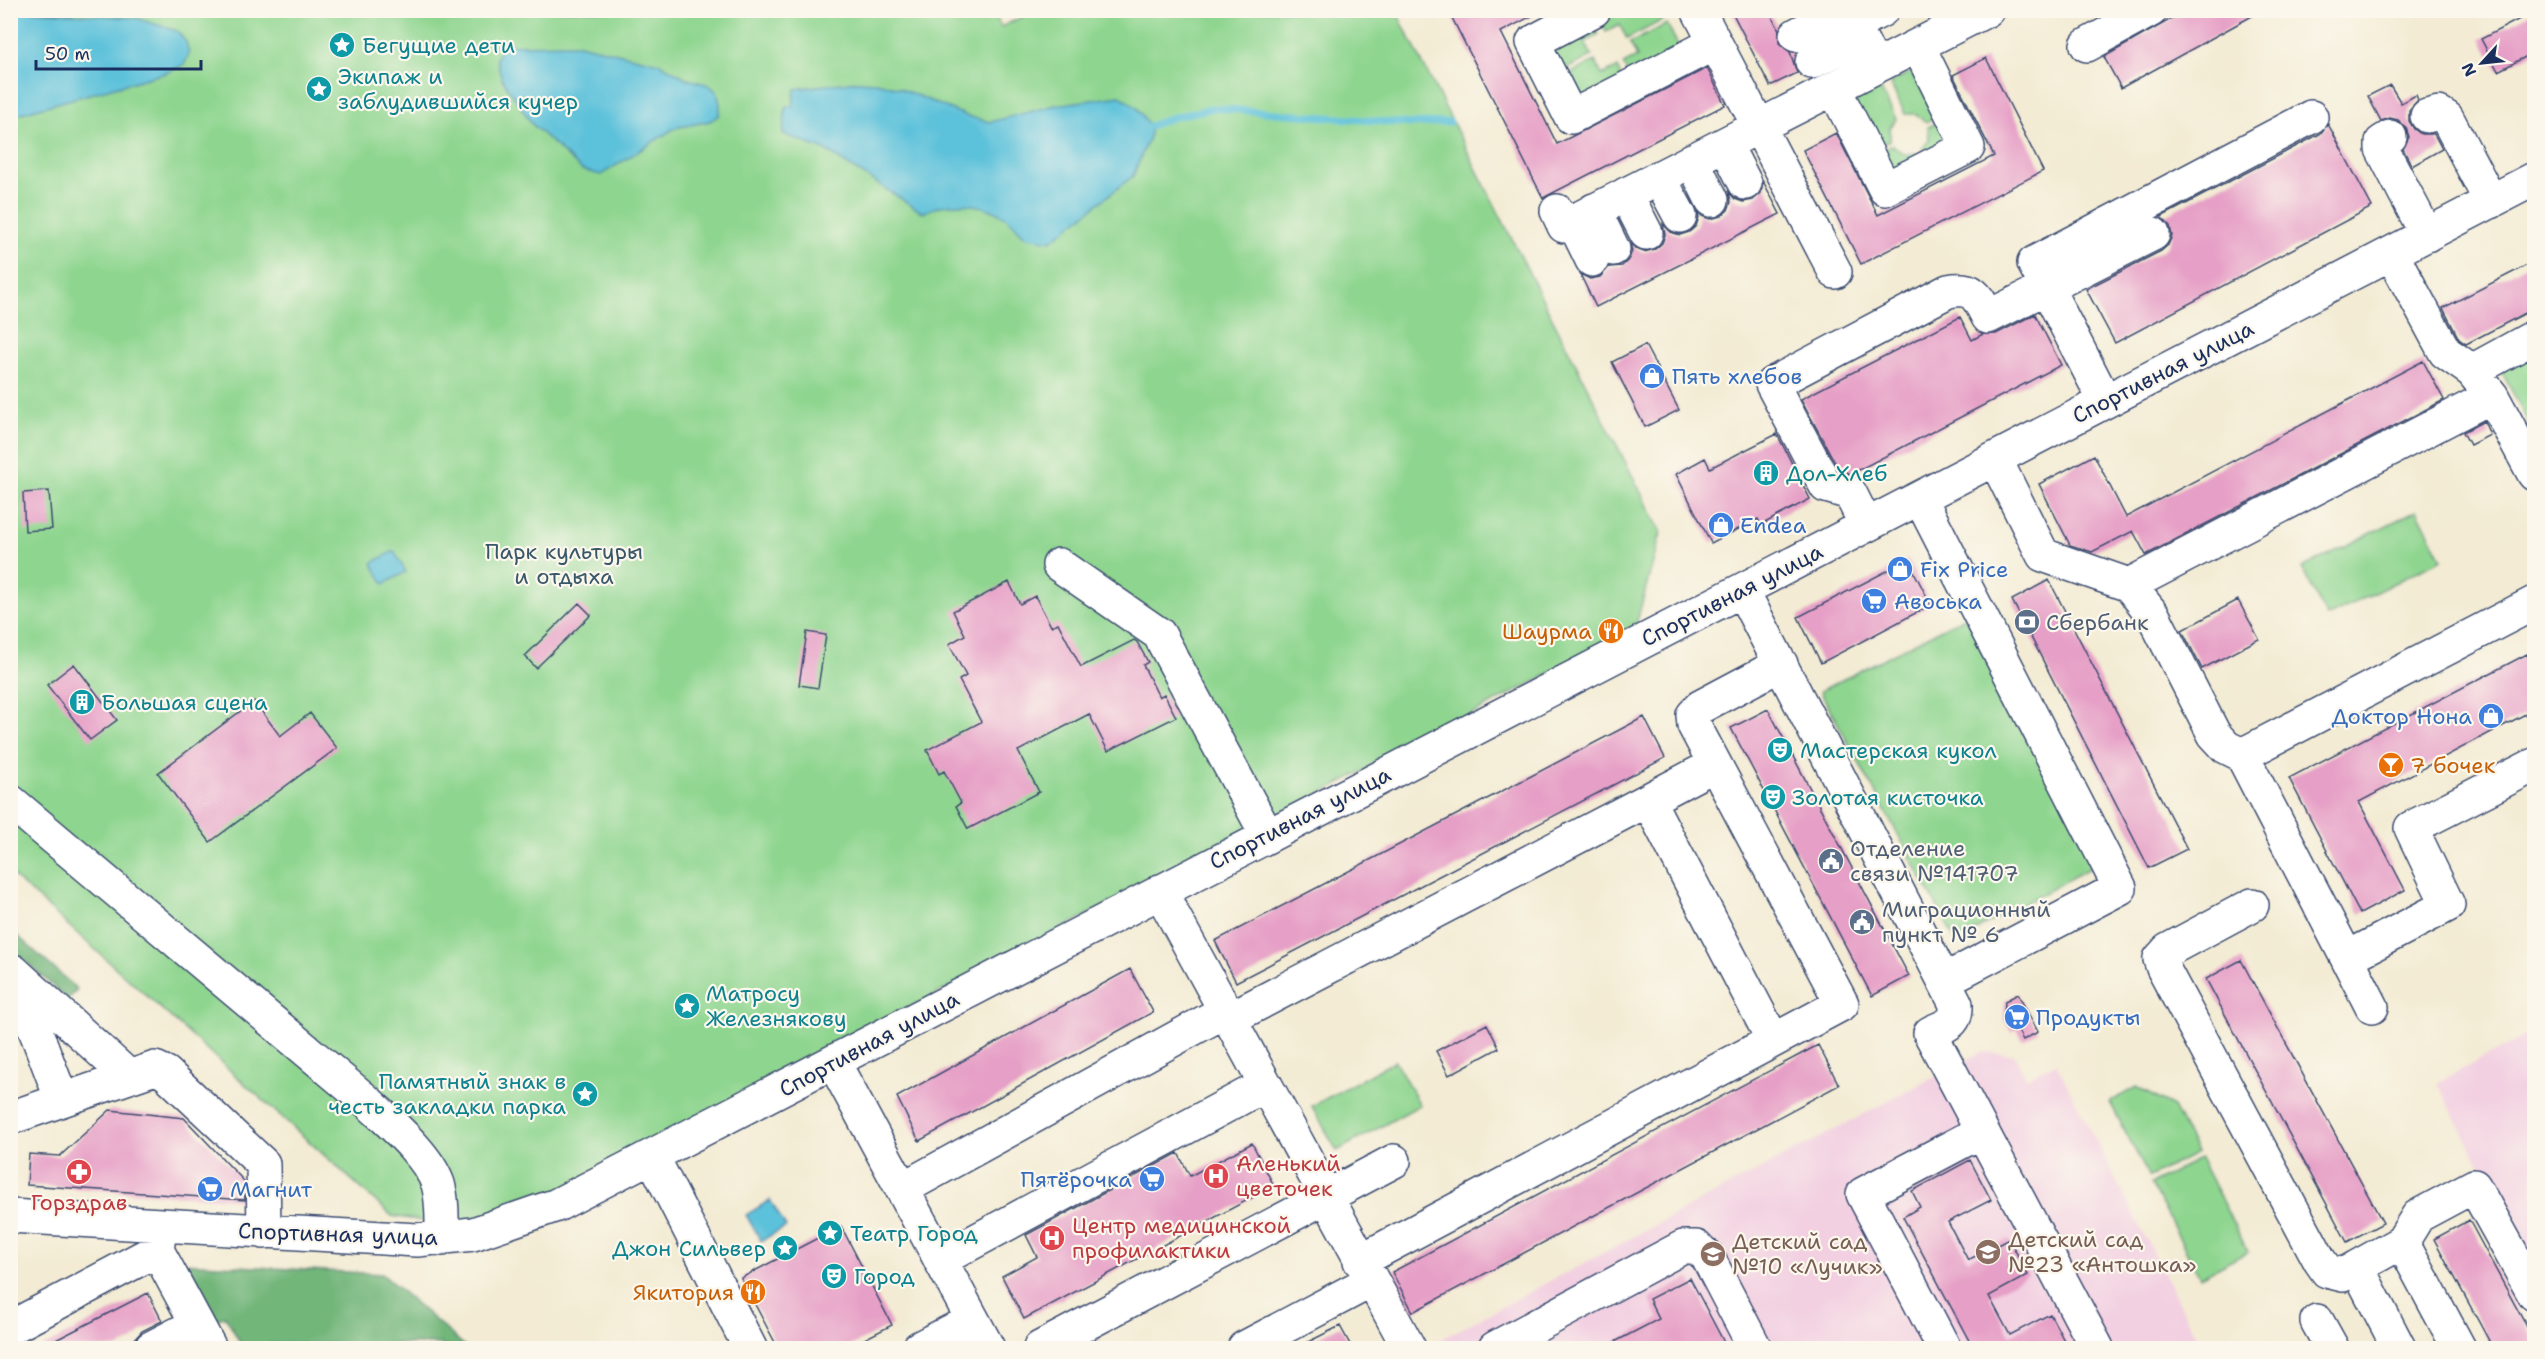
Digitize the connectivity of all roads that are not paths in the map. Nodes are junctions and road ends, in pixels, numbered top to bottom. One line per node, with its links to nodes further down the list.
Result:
1 (1594, 10): 7 (street)
2 (1698, 10): 7 (street)
3 (1882, 10): 6 (street)
4 (1986, 10): 9 (street)
5 (2151, 10): 8 (street)
6 (1851, 21): 10 (street); 11 (street)
7 (1715, 43): 15 (street)
8 (2088, 45)
9 (1918, 46): 11 (street); 12 (street)
10 (1804, 49)
11 (1875, 67): 12 (street)
12 (1834, 88): 15 (street)
13 (2427, 116): 24 (street)
14 (2311, 117): 32 (street)
15 (1758, 126): 17 (street); 31 (street)
16 (2390, 137): 28 (street)
17 (1725, 144): 18 (street); 21 (street)
18 (1692, 160): 19 (street); 23 (street)
19 (1659, 177): 22 (street); 25 (street)
20 (2535, 179): 24 (street, Спортивная улица)
21 (1745, 183)
22 (1626, 194): 26 (street); 30 (street)
23 (1712, 200)
24 (2491, 202): 28 (street, Спортивная улица)
25 (1680, 216)
26 (1646, 233)
27 (2153, 234): 32 (street)
28 (2427, 235): 29 (street, Спортивная улица)
29 (2392, 254): 34 (street); 36 (street, Спортивная улица)
30 (1603, 255)
31 (1820, 260)
32 (2046, 287): 36 (street); 40 (street)
33 (2535, 337): 34 (street)
34 (2472, 371): 35 (street)
35 (2492, 396): 38 (street); 42 (street)
36 (2105, 401): 37 (street, Спортивная улица)
37 (1995, 459): 39 (street, Спортивная улица); 42 (street)
38 (2534, 474)
39 (1920, 498): 40 (street, Спортивная улица); 56 (street)
40 (1866, 525): 43 (street, Спортивная улица)
41 (1059, 565): 51 (street)
42 (2129, 585): 46 (street)
43 (1742, 590): 45 (street); 51 (street, Спортивная улица)
44 (2535, 603): 46 (street)
45 (1781, 664): 47 (street); 56 (street)
46 (2242, 755): 54 (street)
47 (1714, 765): 49 (street); 59 (street)
48 (2535, 765): 54 (street)
49 (1648, 800): 58 (street); 59 (street)
50 (10, 801): 73 (street)
51 (1267, 836): 52 (street, Спортивная улица)
52 (1160, 891): 58 (street); 60 (street, Спортивная улица)
53 (2252, 905): 76 (street)
54 (2348, 958): 57 (street)
55 (12, 968): 61 (street); 63 (street)
56 (1945, 980): 65 (street)
57 (2372, 1007)
58 (1227, 1015): 62 (street); 68 (street)
59 (1773, 1040): 77 (street)
60 (834, 1063): 66 (street, Спортивная улица); 68 (street)
61 (128, 1076): 63 (street); 71 (street)
62 (1265, 1085): 69 (street); 75 (street)
63 (62, 1100): 64 (street)
64 (10, 1118)
65 (1982, 1131): 91 (street); 92 (street)
66 (652, 1156): 73 (street, Спортивная улица); 83 (street)
67 (1394, 1161): 69 (street)
68 (902, 1189): 75 (street)
69 (1325, 1197): 77 (street); 86 (street)
70 (10, 1216): 72 (street, Спортивная улица)
71 (264, 1232): 72 (street, Спортивная улица); 73 (street, Спортивная улица)
72 (158, 1238): 80 (street); 81 (street)
73 (442, 1239)
74 (2402, 1242): 76 (street); 78 (street); 94 (street)
75 (940, 1260): 79 (street)
76 (2357, 1268): 93 (street)
77 (1365, 1271): 87 (street); 88 (street)
78 (2535, 1294)
79 (973, 1320): 84 (street); 85 (street)
80 (10, 1328)
81 (203, 1336): 82 (street)
82 (151, 1348)
83 (750, 1348)
84 (919, 1348)
85 (988, 1348)
86 (1040, 1348)
87 (1244, 1348)
88 (1409, 1348)
89 (1495, 1348): 90 (street)
90 (1755, 1348)
91 (1944, 1348)
92 (2097, 1348)
93 (2399, 1348)
94 (2459, 1348)

